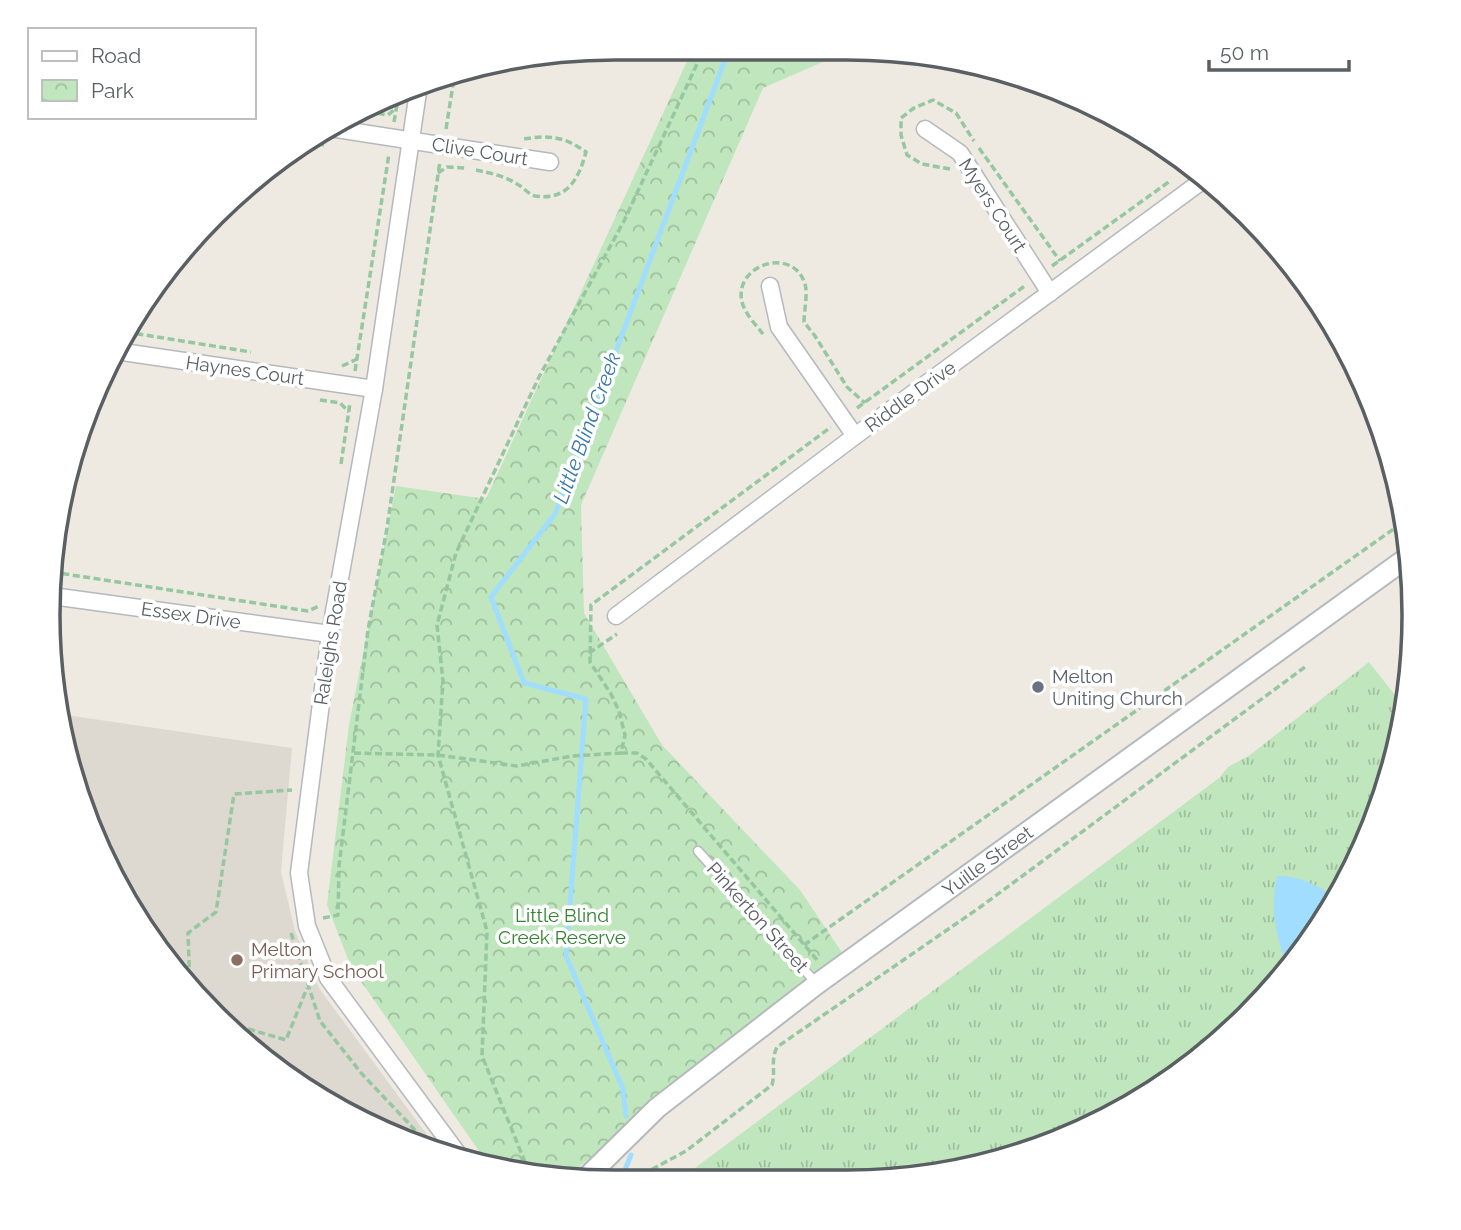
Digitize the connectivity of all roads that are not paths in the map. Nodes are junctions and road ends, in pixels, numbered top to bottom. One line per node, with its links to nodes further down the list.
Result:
1 (417, 96): 4 (street, Raleighs Road)
2 (925, 129): 8 (street, Myers Court)
3 (344, 130): 4 (street, Clive Court)
4 (410, 141): 5 (street, Clive Court); 10 (street, Raleighs Road)
5 (550, 162)
6 (1197, 185): 8 (street, Riddle Drive)
7 (769, 286): 11 (street)
8 (1050, 293): 11 (street, Riddle Drive)
9 (126, 352): 10 (street, Haynes Court)
10 (374, 389): 15 (street, Raleighs Road)
11 (855, 436): 14 (street, Riddle Drive)
12 (1399, 564): 17 (street, Yuille Street)
13 (60, 597): 15 (street, Essex Drive)
14 (616, 616)
15 (323, 633): 18 (street, Raleighs Road)
16 (698, 851): 17 (lane, Pinkerton Street)
17 (817, 984): 19 (street, Yuille Street)
18 (452, 1146)
19 (595, 1169)

